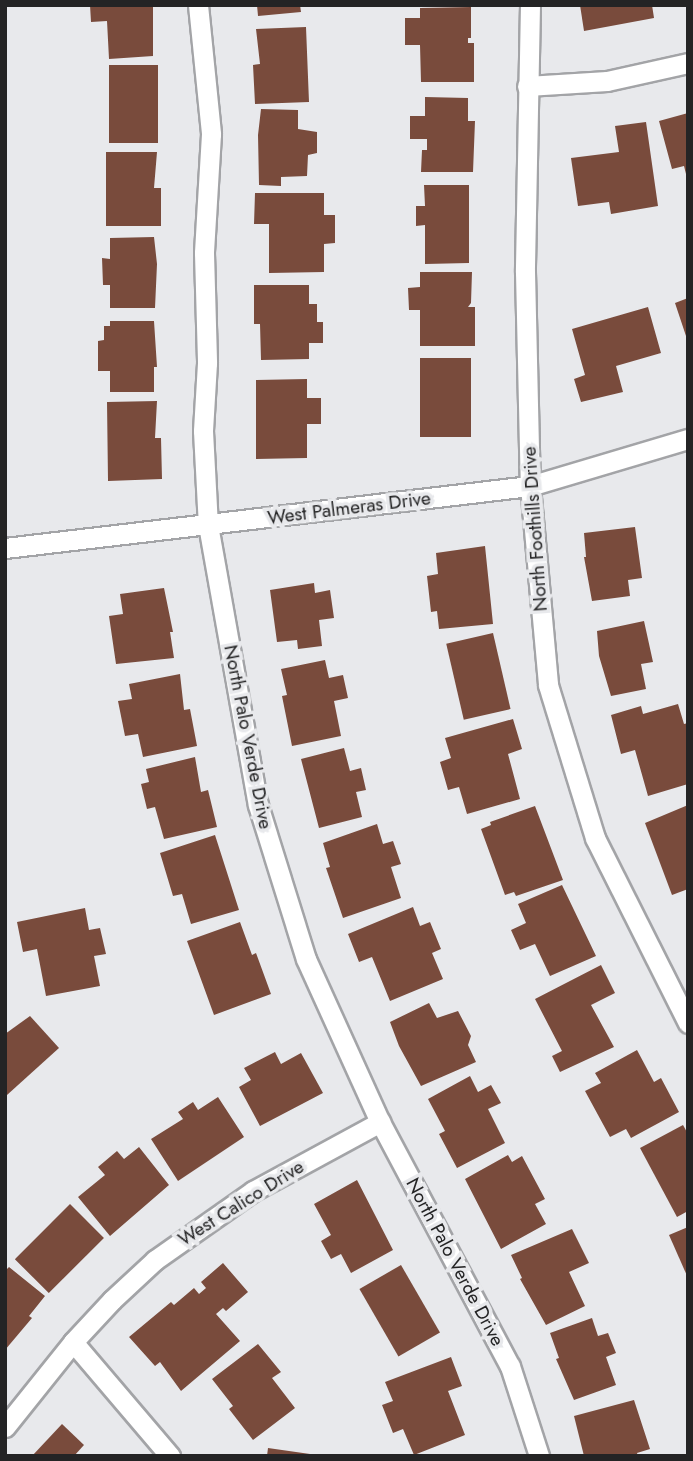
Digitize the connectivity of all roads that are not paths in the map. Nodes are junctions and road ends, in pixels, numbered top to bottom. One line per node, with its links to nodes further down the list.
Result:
1 (198, 5): 7 (street, North Palo Verde Drive)
2 (530, 5): 4 (street, North Foothills Drive)
3 (688, 63): 4 (street)
4 (527, 86): 6 (street, North Foothills Drive)
5 (688, 439): 6 (street, West Palmeras Drive)
6 (530, 486): 7 (street, West Palmeras Drive); 9 (street, North Foothills Drive)
7 (208, 525): 8 (street, West Palmeras Drive); 10 (street, North Palo Verde Drive)
8 (5, 548)
9 (688, 1023)
10 (380, 1122): 11 (street, West Calico Drive); 14 (street, North Palo Verde Drive)
11 (73, 1342): 12 (street, West Calico Drive); 13 (street)
12 (5, 1427)
13 (170, 1456)
14 (539, 1456)

